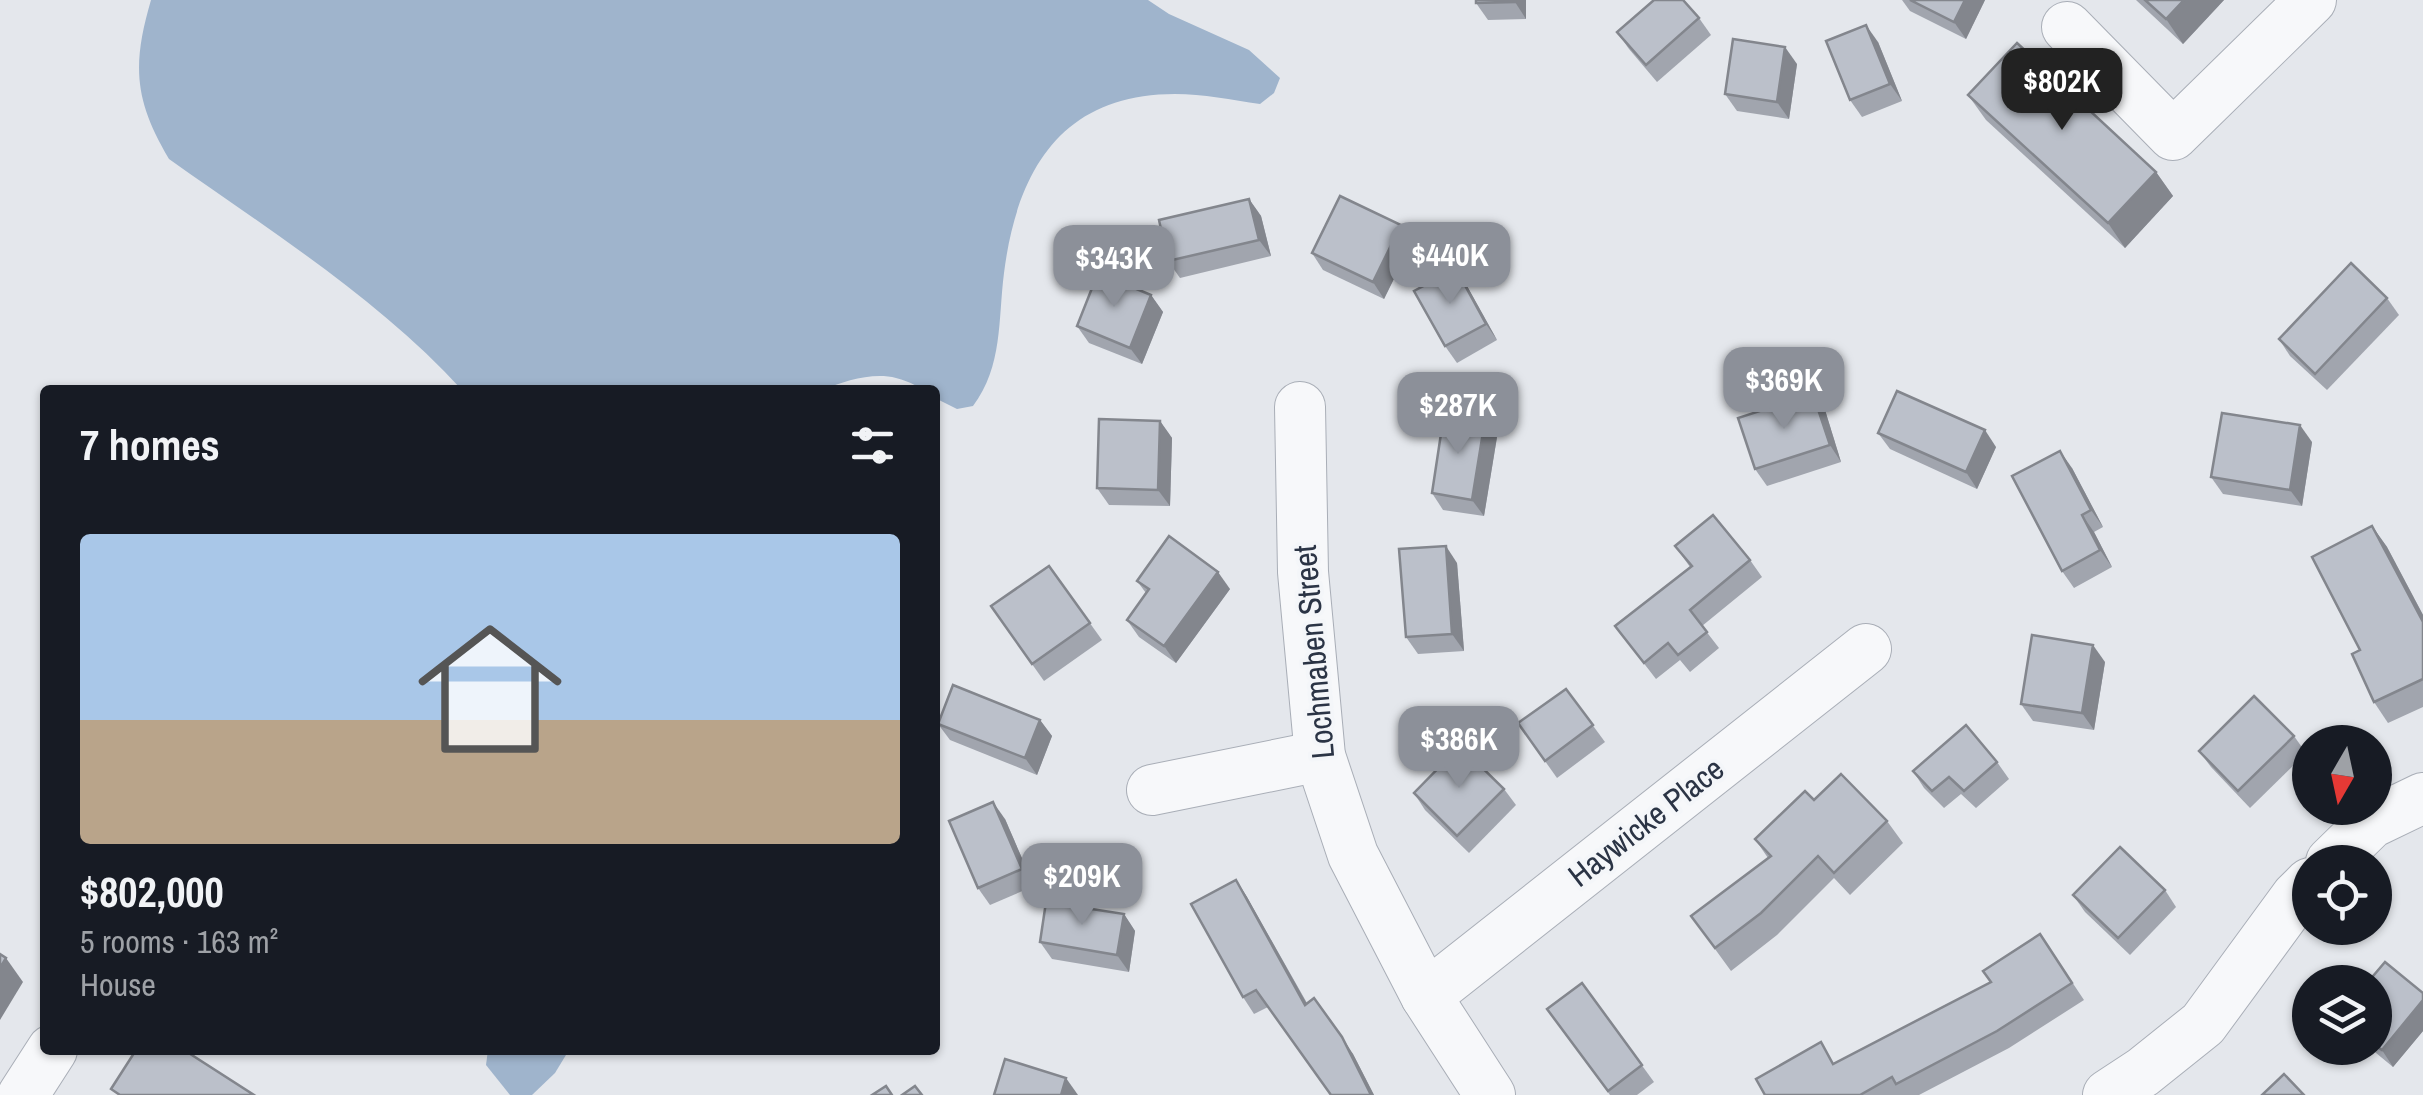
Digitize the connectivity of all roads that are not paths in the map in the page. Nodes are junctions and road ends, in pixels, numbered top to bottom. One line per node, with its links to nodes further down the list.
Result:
1 (2311, 0): 2 (street)
2 (2068, 26)
3 (1300, 407): 5 (street, Lochmaben Street)
4 (1866, 649): 10 (street, Haywicke Place)
5 (1320, 756): 6 (street); 10 (street, Lochmaben Street)
6 (1152, 790)
7 (2423, 798): 8 (street)
8 (2348, 845)
9 (2292, 903): 14 (street)
10 (1426, 996): 13 (street, Lochmaben Street)
11 (49, 1055): 12 (street)
12 (23, 1095)
13 (1490, 1095)
14 (2108, 1095)

